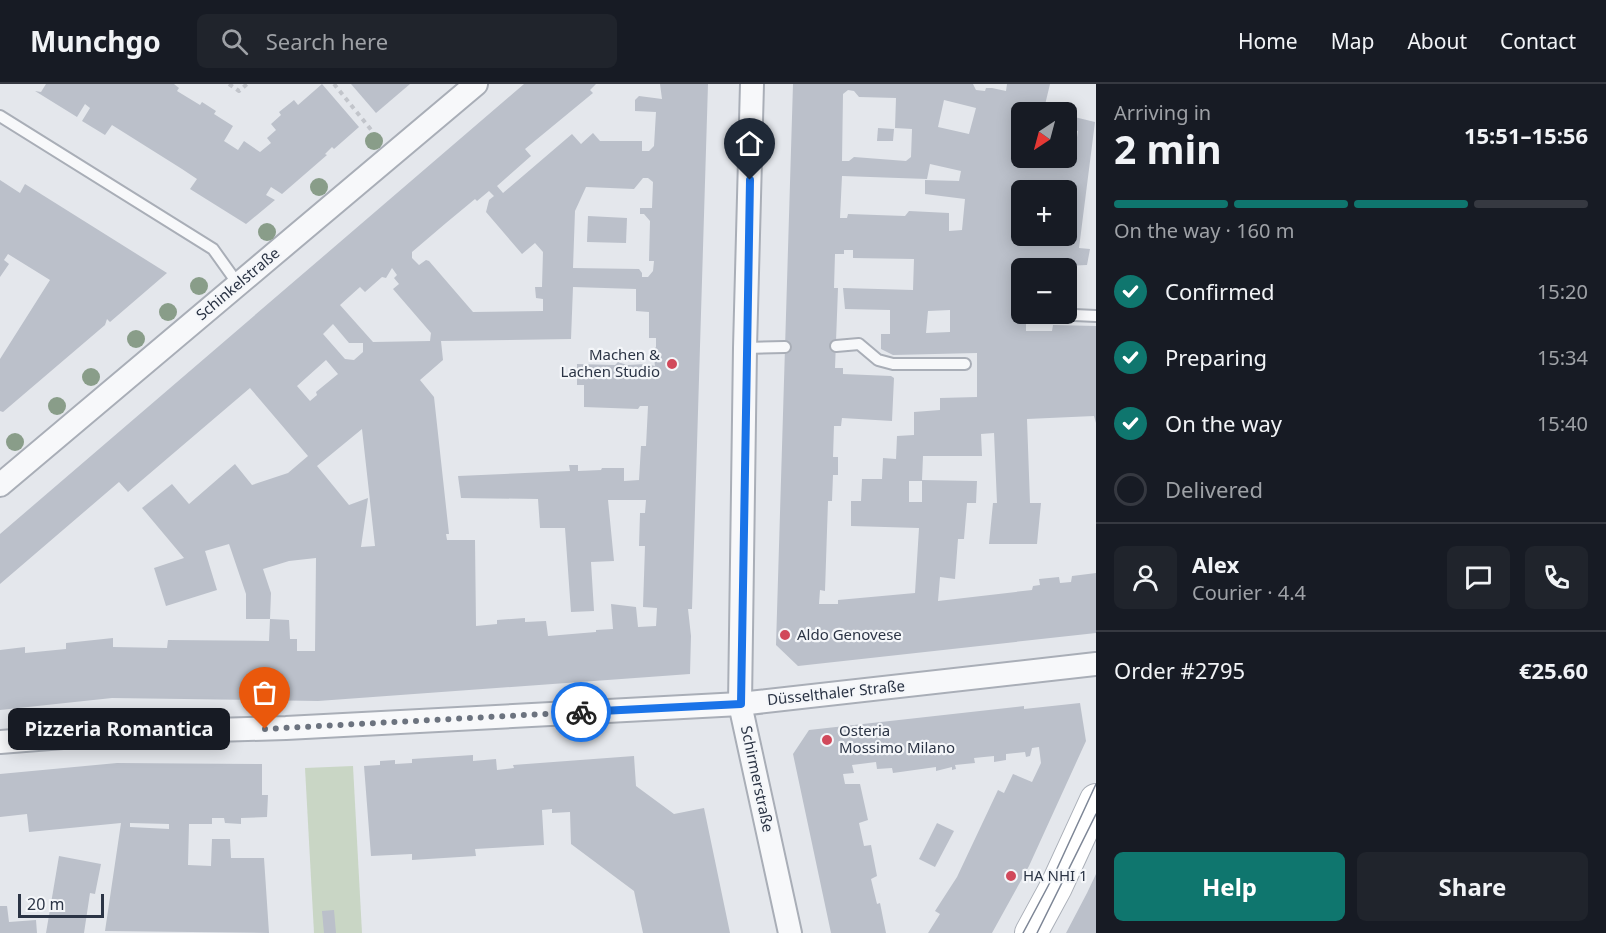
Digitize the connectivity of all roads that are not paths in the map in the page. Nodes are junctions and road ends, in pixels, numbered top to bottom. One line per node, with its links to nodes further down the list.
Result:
1 (476, 84): 4 (street, Schinkelstraße)
2 (752, 84): 9 (street, Schirmerstraße)
3 (0, 116): 4 (lane)
4 (238, 284): 11 (street, Schinkelstraße)
5 (1077, 315): 6 (lane)
6 (1096, 316)
7 (836, 346): 10 (lane)
8 (785, 347): 9 (lane)
9 (745, 348): 13 (street, Schirmerstraße)
10 (965, 364)
11 (0, 485)
12 (1096, 664): 13 (street, Düsselthaler Straße)
13 (741, 704): 14 (street, Düsselthaler Straße); 16 (street, Schirmerstraße)
14 (0, 742)
15 (1096, 800): 17 (street)
16 (790, 933)
17 (1031, 933)

